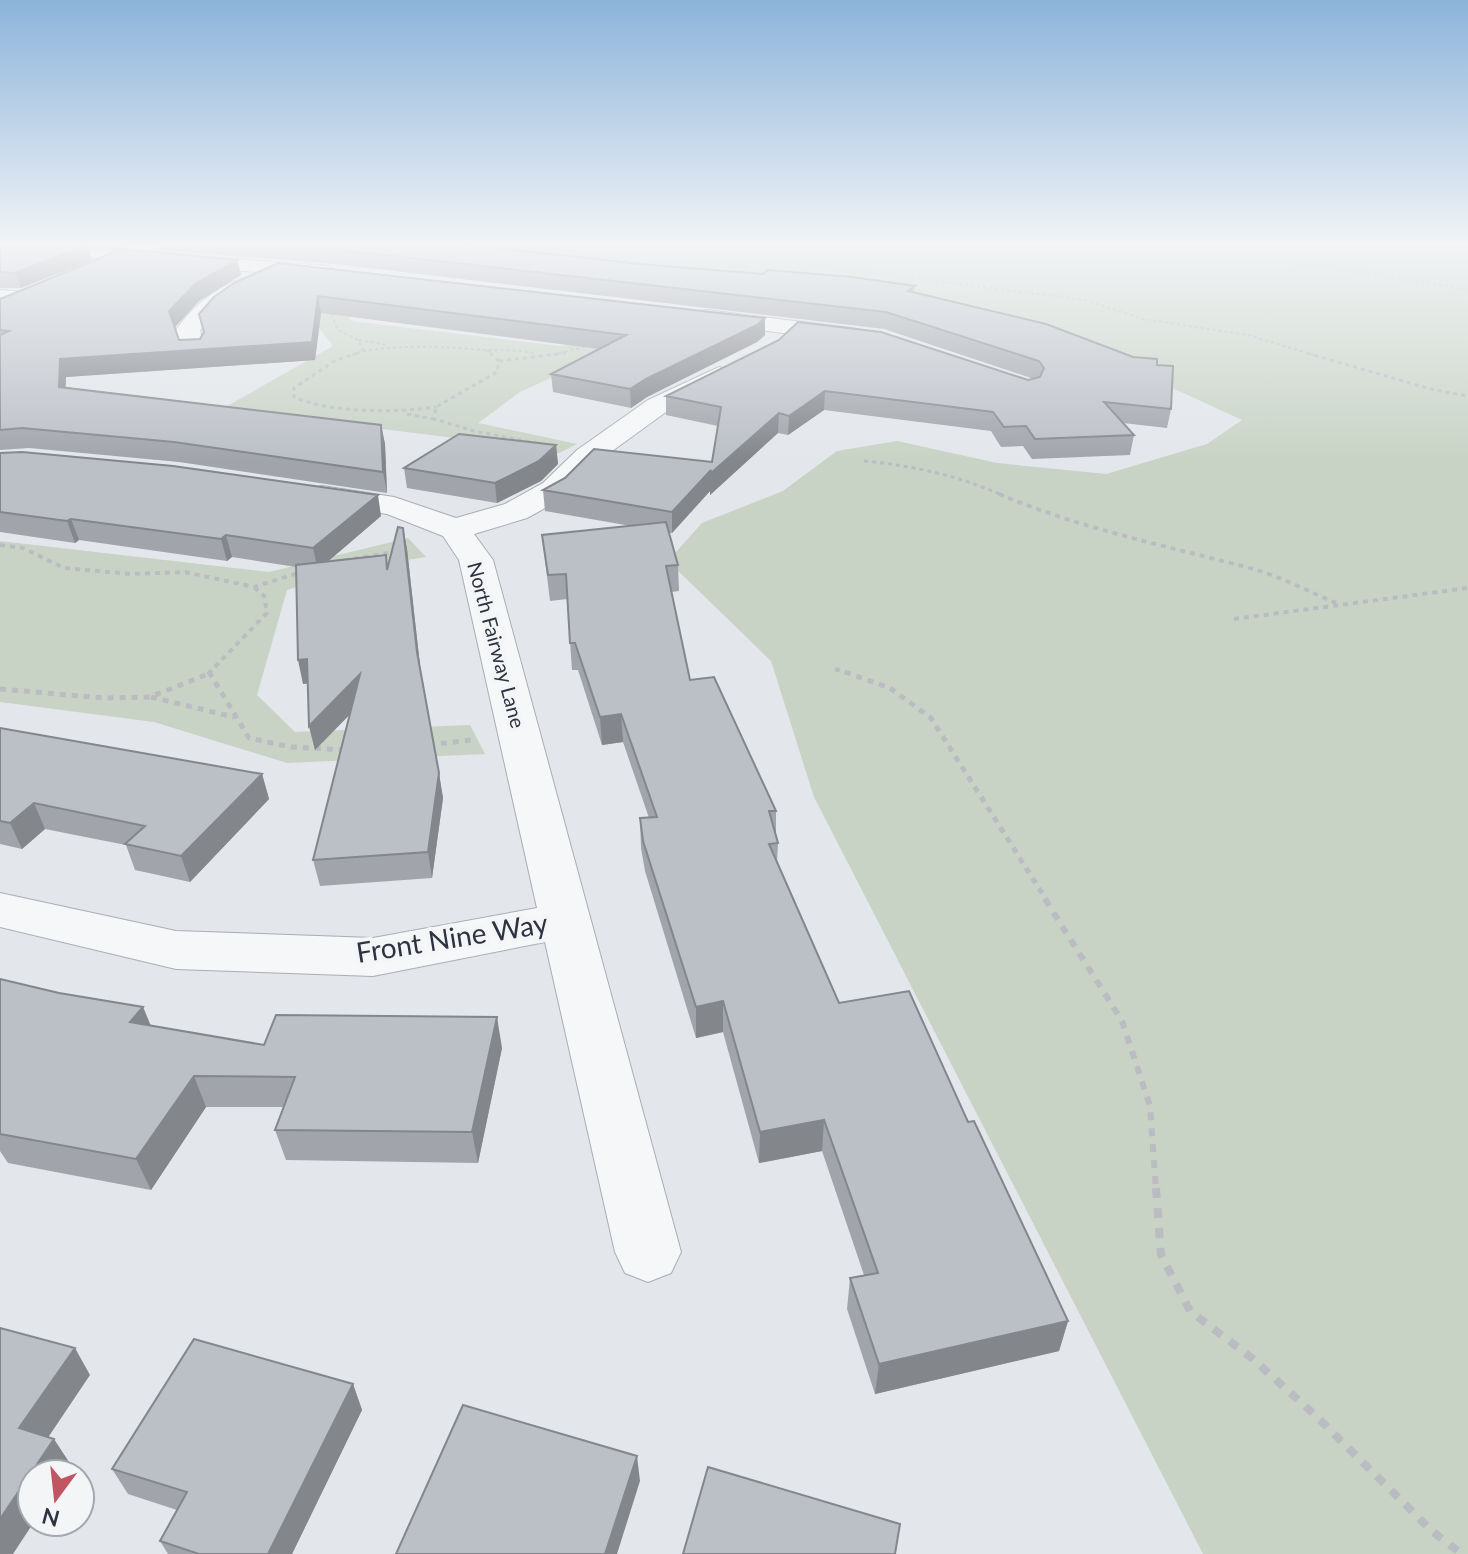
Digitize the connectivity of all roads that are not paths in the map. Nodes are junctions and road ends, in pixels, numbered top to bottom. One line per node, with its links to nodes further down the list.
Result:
1 (198, 315): 5 (street)
2 (683, 315): 3 (street)
3 (793, 326): 4 (street); 6 (street)
4 (869, 337)
5 (193, 350)
6 (768, 350)
7 (740, 364): 9 (street)
8 (287, 490): 9 (street)
9 (455, 529): 11 (street, North Fairway Lane)
10 (0, 910): 11 (street, Front Nine Way)
11 (566, 920): 12 (street, Front Nine Way)
12 (648, 1252)

